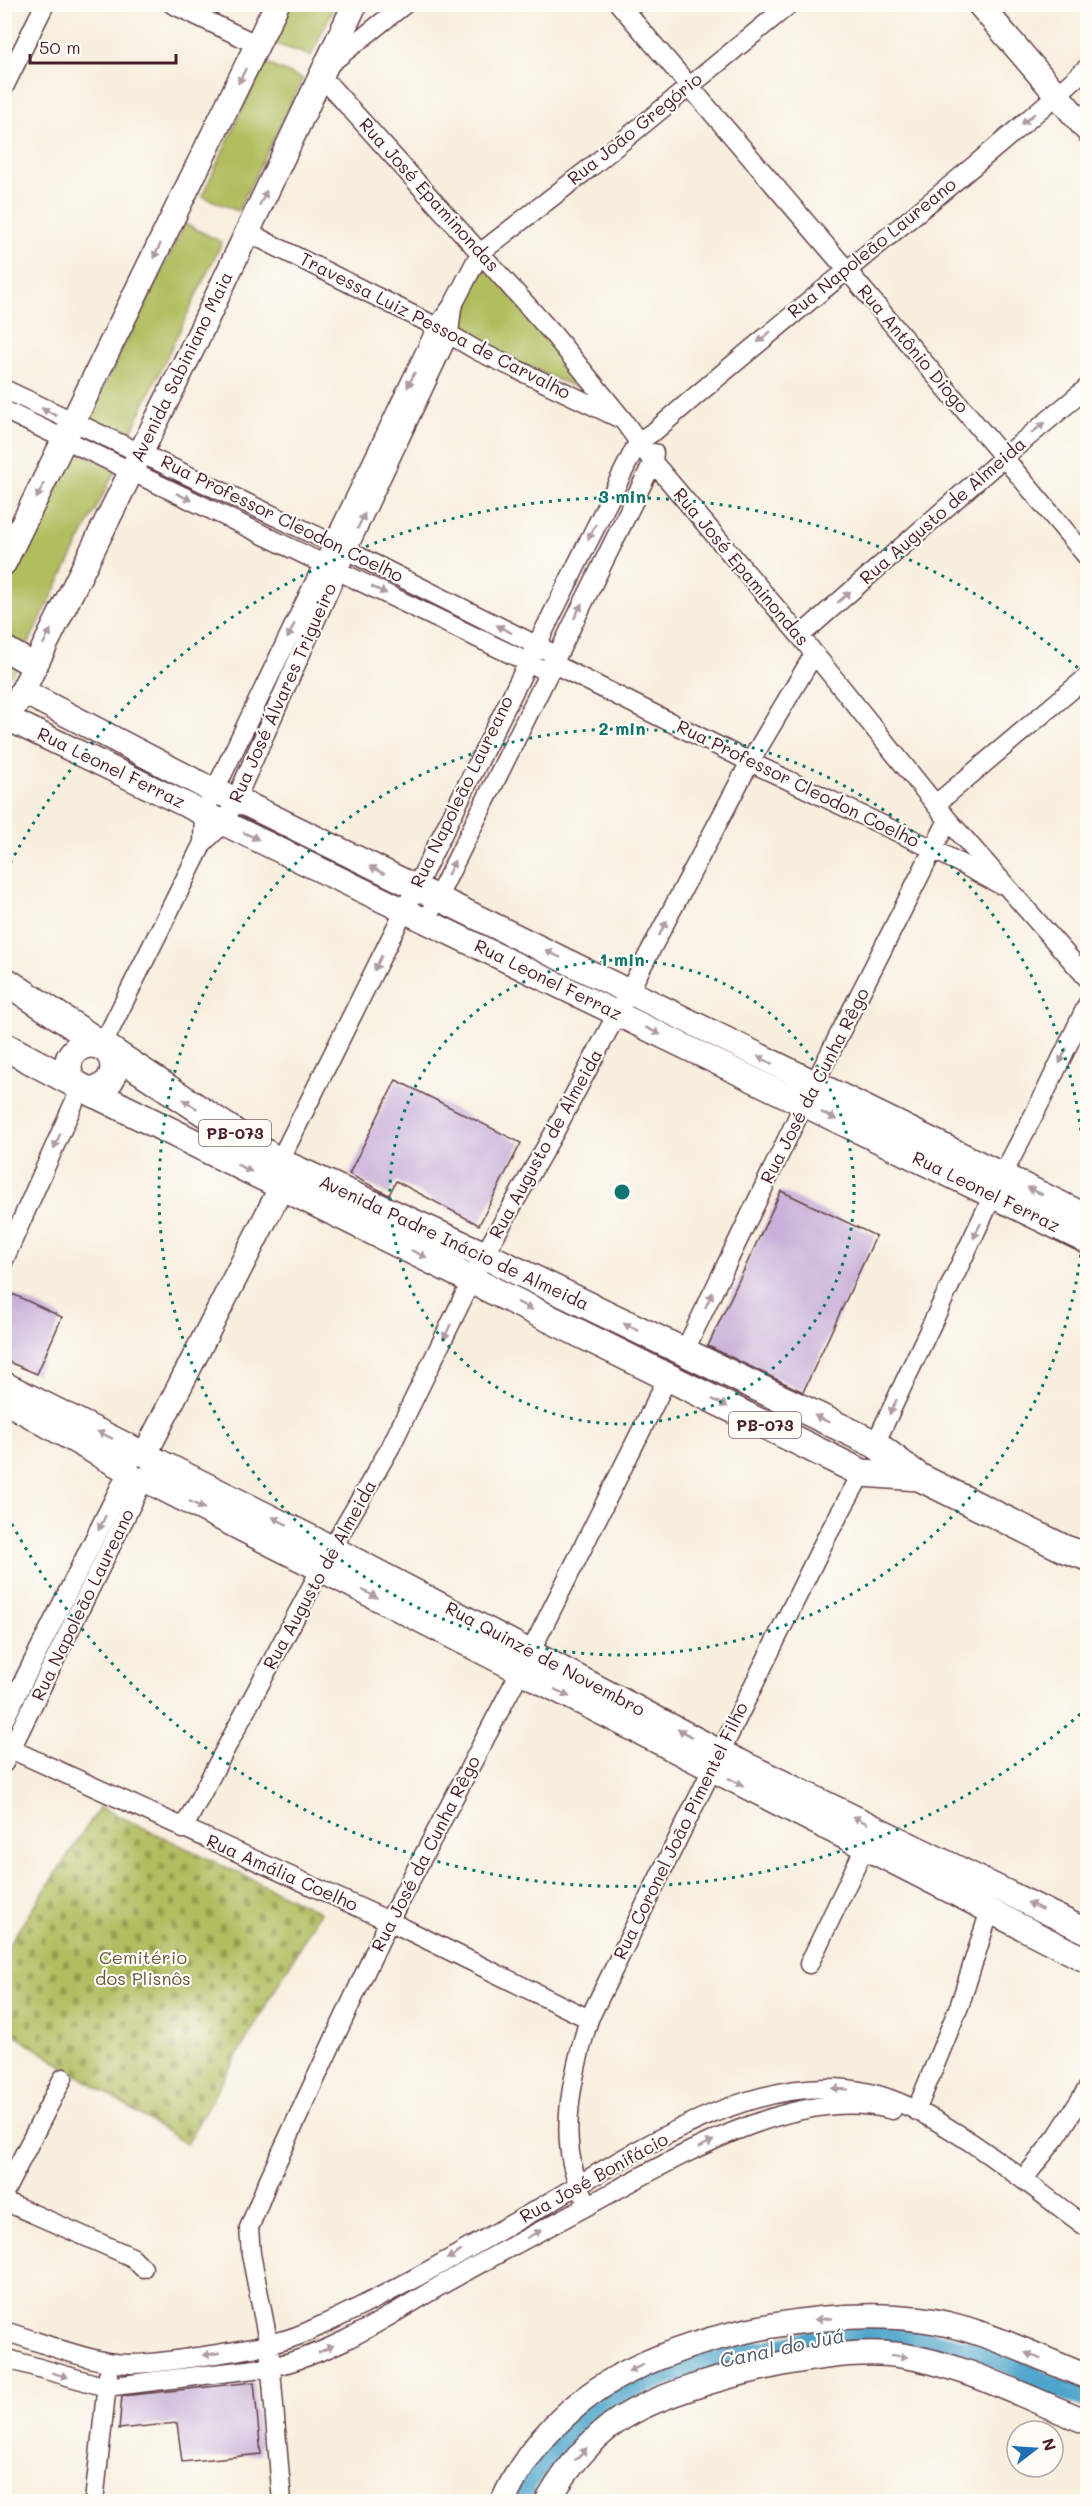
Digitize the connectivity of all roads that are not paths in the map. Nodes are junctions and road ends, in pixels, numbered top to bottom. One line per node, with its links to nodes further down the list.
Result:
1 (45, 4): 13 (street)
2 (172, 4): 9 (street)
3 (277, 4): 9 (street)
4 (355, 4): 11 (street, Avenida Sabiniano Maia)
5 (405, 4): 11 (street)
6 (619, 4): 12 (street, Rua Antônio Diogo)
7 (790, 4): 12 (street, Rua João Gregório)
8 (979, 4): 14 (street)
9 (258, 45): 25 (street, one-way to 25)
10 (1088, 67): 14 (street, Rua Napoleão Laureano)
11 (324, 71): 16 (street, Avenida Sabiniano Maia, one-way to 11); 17 (street, Rua José Epaminondas)
12 (690, 85): 17 (street, Rua João Gregório); 18 (street, Rua Antônio Diogo)
13 (4, 87)
14 (1057, 94): 15 (street); 18 (street, Rua Napoleão Laureano, one-way to 18)
15 (1088, 131)
16 (247, 232): 19 (street, Travessa Luiz Pessoa de Carvalho); 28 (street, Avenida Sabiniano Maia)
17 (480, 253): 19 (street, Rua José Álvares Trigueiro); 23 (street, Rua José Epaminondas)
18 (846, 269): 24 (street, Rua Napoleão Laureano, one-way to 24); 27 (street, Rua Antônio Diogo)
19 (443, 331): 23 (street, Travessa Luiz Pessoa de Carvalho); 30 (street, Rua José Álvares Trigueiro)
20 (1088, 387): 27 (street, Rua Augusto de Almeida, one-way to 20)
21 (4, 390): 25 (street, Rua Professor Cleodon Coelho, one-way to 21)
22 (4, 410): 25 (street, Rua Professor Cleodon Coelho)
23 (623, 420): 26 (street, Rua José Epaminondas)
24 (656, 430): 26 (street, Rua Napoleão Laureano); 29 (street, Rua Napoleão Laureano)
25 (69, 431): 28 (street, Rua Professor Cleodon Coelho); 32 (street, one-way to 32)
26 (638, 442): 29 (street, Rua José Epaminondas); 35 (street, Rua Napoleão Laureano, one-way to 35)
27 (1004, 457): 31 (street, Rua Antônio Diogo); 34 (street, Rua Augusto de Almeida, one-way to 27)
28 (136, 461): 30 (street, Rua Professor Cleodon Coelho); 33 (street, Rua Professor Cleodon Coelho, one-way to 33); 40 (street, Avenida Sabiniano Maia, one-way to 28)
29 (653, 462): 34 (street, Rua José Epaminondas); 39 (street, Rua Napoleão Laureano, one-way to 29)
30 (339, 546): 33 (street, Rua José Álvares Trigueiro); 35 (street, Rua Professor Cleodon Coelho, one-way to 30)
31 (1088, 558)
32 (4, 563)
33 (331, 567): 38 (street, Rua Professor Cleodon Coelho, one-way to 38); 45 (street, Rua José Álvares Trigueiro)
34 (800, 636): 37 (street, Rua José Epaminondas)
35 (535, 644): 38 (street, Rua Napoleão Laureano); 39 (street, Rua Professor Cleodon Coelho)
36 (4, 648): 40 (street)
37 (814, 654): 44 (street, Rua Augusto de Almeida); 46 (street, Rua José Epaminondas)
38 (527, 662): 39 (street, Rua Professor Cleodon Coelho); 50 (street, Rua Napoleão Laureano)
39 (552, 664): 44 (street, Rua Professor Cleodon Coelho); 52 (street, Rua Napoleão Laureano, one-way to 39)
40 (33, 665): 42 (street, Avenida Sabiniano Maia)
41 (1088, 675): 46 (street)
42 (22, 691): 43 (street, Avenida Sabiniano Maia); 45 (street, Rua Leonel Ferraz)
43 (7, 723): 47 (street, Rua Leonel Ferraz)
44 (750, 762): 49 (street, Rua Professor Cleodon Coelho); 57 (street, Rua Augusto de Almeida, one-way to 44)
45 (225, 795): 47 (street, Rua José Álvares Trigueiro); 50 (street, Rua Leonel Ferraz, one-way to 45)
46 (936, 804): 48 (street, Rua José Epaminondas)
47 (214, 818): 53 (street, Rua Leonel Ferraz, one-way to 53); 61 (street, Rua José Álvares Trigueiro)
48 (948, 820): 49 (street, Rua José da Cunha Rêgo); 51 (street, Rua José Epaminondas)
49 (933, 849): 51 (street, Rua Professor Cleodon Coelho); 63 (street, Rua José da Cunha Rêgo)
50 (414, 888): 52 (street, Rua Leonel Ferraz); 53 (street, Rua Napoleão Laureano)
51 (1011, 891): 55 (street, Rua José Epaminondas)
52 (436, 899): 54 (street, Rua Napoleão Laureano); 57 (street, Rua Leonel Ferraz, one-way to 52)
53 (404, 910): 54 (street, Rua Leonel Ferraz); 64 (street, Rua Napoleão Laureano, one-way to 64)
54 (426, 921): 59 (street, Rua Leonel Ferraz)
55 (1086, 974)
56 (4, 980): 61 (main road, Avenida Padre Inácio de Almeida / PB-073)
57 (630, 991): 59 (street, Rua Augusto de Almeida); 63 (street, Rua Leonel Ferraz, one-way to 57)
58 (1088, 1003): 65 (street, one-way to 65)
59 (618, 1014): 63 (street, Rua Leonel Ferraz, one-way to 63); 68 (street, Rua Augusto de Almeida)
60 (4, 1046): 62 (main road, Avenida Padre Inácio de Almeida / PB-073)
61 (102, 1046): 62 (main road); 64 (main road, Avenida Padre Inácio de Almeida / PB-073, one-way to 61)
62 (81, 1087): 64 (main road, Avenida Padre Inácio de Almeida / PB-073, one-way to 64); 69 (street, one-way to 69)
63 (809, 1095): 65 (street, Rua Leonel Ferraz); 71 (street, Rua José da Cunha Rêgo, one-way to 63)
64 (280, 1174): 68 (main road, Avenida Padre Inácio de Almeida / PB-073); 70 (main road, Avenida Padre Inácio de Almeida / PB-073, one-way to 70); 76 (street, Rua Napoleão Laureano)
65 (998, 1186): 66 (street, Rua Leonel Ferraz, one-way to 65); 67 (street, Rua Leonel Ferraz); 75 (street, one-way to 75)
66 (1088, 1217)
67 (1088, 1242)
68 (484, 1255): 70 (street, Rua Augusto de Almeida); 71 (main road, Avenida Padre Inácio de Almeida / PB-073, one-way to 68)
69 (4, 1260)
70 (472, 1279): 72 (main road, Avenida Padre Inácio de Almeida / PB-073, one-way to 72); 80 (street, Rua Augusto de Almeida, one-way to 80)
71 (684, 1352): 72 (main road); 75 (main road, Avenida Padre Inácio de Almeida / PB-073, one-way to 71)
72 (668, 1377): 77 (main road, Avenida Padre Inácio de Almeida / PB-073, one-way to 77); 81 (street, Rua José da Cunha Rêgo)
73 (4, 1384): 76 (street, Rua Quinze de Novembro, one-way to 73)
74 (4, 1401): 76 (street, Rua Quinze de Novembro)
75 (875, 1444): 77 (main road); 78 (main road, Avenida Padre Inácio de Almeida / PB-073)
76 (139, 1468): 80 (street, Rua Quinze de Novembro); 83 (street, Rua Napoleão Laureano, one-way to 83); 84 (street, Rua Napoleão Laureano)
77 (862, 1473): 78 (main road, Avenida Padre Inácio de Almeida / PB-073); 85 (street, Rua Coronel João Pimentel Filho)
78 (920, 1477): 79 (main road, Avenida Padre Inácio de Almeida / PB-073)
79 (1088, 1557)
80 (328, 1558): 81 (street, Rua Quinze de Novembro); 82 (street, Rua Quinze de Novembro, one-way to 82); 86 (street, Rua Augusto de Almeida)
81 (531, 1651): 82 (street, Rua José da Cunha Rêgo); 85 (street, Rua Quinze de Novembro, one-way to 81)
82 (520, 1672): 85 (street, Rua Quinze de Novembro, one-way to 85); 89 (street, Rua José da Cunha Rêgo)
83 (4, 1720)
84 (7, 1753): 86 (street, Rua Amália Coelho)
85 (715, 1760): 87 (street, Rua Quinze de Novembro, one-way to 87); 90 (street, Rua Quinze de Novembro, one-way to 85); 93 (street, Rua Coronel João Pimentel Filho)
86 (183, 1828): 89 (street, Rua Amália Coelho)
87 (865, 1847): 88 (street, Rua Quinze de Novembro); 92 (street)
88 (990, 1910): 91 (street, Rua Quinze de Novembro); 97 (street)
89 (389, 1921): 93 (street, Rua Amália Coelho); 109 (street, Rua José da Cunha Rêgo)
90 (1088, 1932)
91 (1088, 1961)
92 (809, 1964)
93 (589, 2019): 100 (street, Rua Coronel João Pimentel Filho)
94 (63, 2078): 101 (street)
95 (1088, 2088): 99 (street)
96 (869, 2099): 97 (street, Rua José Bonifácio); 98 (street, Rua José Bonifácio); 100 (street, Rua José Bonifácio, one-way to 100); 103 (street, Rua José Bonifácio, one-way to 96)
97 (916, 2111): 98 (street, Rua José Bonifácio)
98 (933, 2121): 99 (street, Rua José Bonifácio)
99 (1023, 2180): 104 (street, Rua José Bonifácio)
100 (579, 2185): 103 (street, Rua Coronel João Pimentel Filho); 105 (street, Rua José Bonifácio)
101 (4, 2193)
102 (4, 2201): 107 (street)
103 (589, 2205): 106 (street, Rua José Bonifácio, one-way to 103)
104 (1088, 2228)
105 (475, 2243): 106 (street); 109 (street, Rua José Bonifácio, one-way to 109)
106 (485, 2260): 112 (street, Rua José Bonifácio, one-way to 106)
107 (143, 2268)
108 (4, 2331): 111 (street, Rua José Bonifácio)
109 (269, 2346): 111 (street, Rua José Bonifácio, one-way to 111); 112 (street, Rua José da Cunha Rêgo)
110 (4, 2358): 114 (street, one-way to 114)
111 (109, 2362): 114 (street)
112 (271, 2367): 114 (street, Rua José Bonifácio); 117 (street, Rua José da Cunha Rêgo)
113 (1088, 2377): 118 (street, one-way to 118)
114 (106, 2387): 116 (street)
115 (1088, 2422): 119 (street, one-way to 115)
116 (94, 2502)
117 (282, 2502)
118 (503, 2502)
119 (547, 2502)

